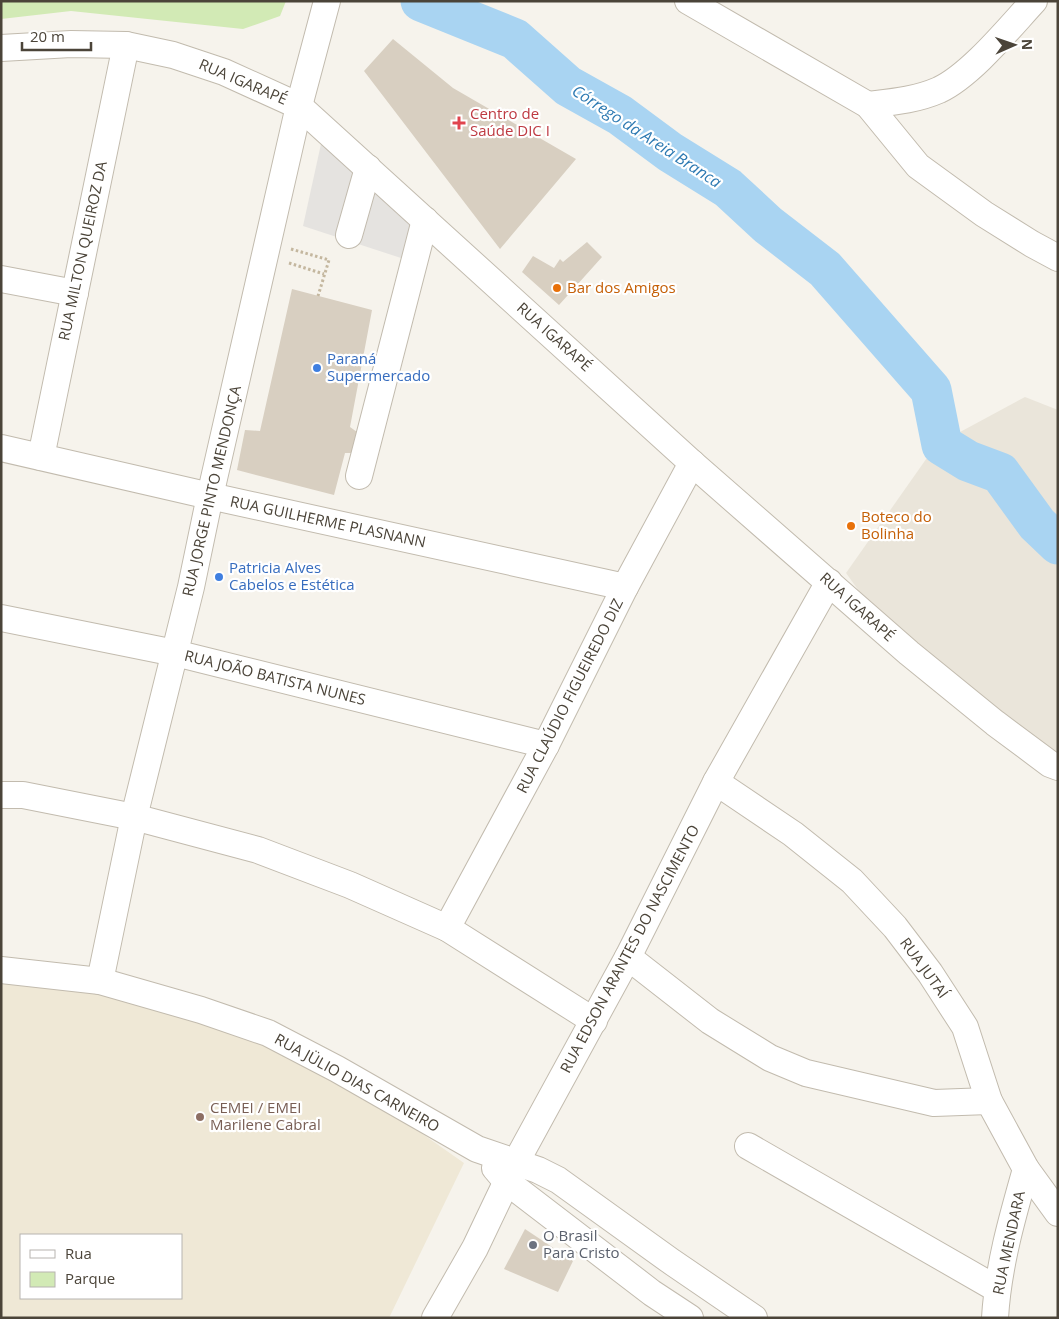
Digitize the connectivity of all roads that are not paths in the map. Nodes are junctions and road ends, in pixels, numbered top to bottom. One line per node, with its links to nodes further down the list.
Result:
1 (328, 1): 7 (street, RUA JORGE PINTO MENDONÇA)
2 (688, 1): 6 (street)
3 (1034, 1): 6 (street)
4 (126, 45): 5 (street, RUA IGARAPÉ); 7 (street, RUA IGARAPÉ); 13 (street, RUA MILTON QUEIROZ DA)
5 (1, 48)
6 (868, 105): 11 (street)
7 (299, 106): 8 (street, RUA IGARAPÉ); 18 (street, RUA JORGE PINTO MENDONÇA)
8 (368, 168): 9 (street, RUA IGARAPÉ); 10 (street)
9 (425, 220): 16 (street, RUA IGARAPÉ); 17 (street)
10 (350, 236)
11 (1058, 258)
12 (1, 278): 13 (street)
13 (75, 293): 15 (street, RUA MILTON QUEIROZ DA)
14 (1, 448): 15 (street, RUA GUILHERME PLASNANN)
15 (41, 457): 18 (street, RUA GUILHERME PLASNANN)
16 (692, 463): 19 (street, RUA IGARAPÉ); 20 (street, RUA CLAÚDIO FIGUEIREDO DIZ)
17 (359, 476)
18 (210, 496): 20 (street, RUA GUILHERME PLASNANN); 22 (street, RUA JORGE PINTO MENDONÇA)
19 (829, 582): 24 (street, RUA IGARAPÉ); 25 (street, RUA EDSON ARANTES DO NASCIMENTO)
20 (625, 588): 23 (street, RUA CLAÚDIO FIGUEIREDO DIZ)
21 (1, 618): 22 (street, RUA JOÃO BATISTA NUNES)
22 (175, 653): 23 (street, RUA JOÃO BATISTA NUNES); 27 (street, RUA JORGE PINTO MENDONÇA)
23 (546, 745): 28 (street, RUA CLAÚDIO FIGUEIREDO DIZ)
24 (1055, 770)
25 (716, 782): 29 (street, RUA EDSON ARANTES DO NASCIMENTO); 33 (street, RUA JUTAÍ)
26 (1, 795): 27 (street)
27 (134, 817): 28 (street); 31 (street, RUA JORGE PINTO MENDONÇA)
28 (448, 928): 32 (street)
29 (628, 957): 32 (street, RUA EDSON ARANTES DO NASCIMENTO); 33 (street)
30 (1, 970): 31 (street, RUA JÜLIO DIAS CARNEIRO)
31 (100, 981): 36 (street, RUA JÜLIO DIAS CARNEIRO)
32 (594, 1021): 36 (street, RUA EDSON ARANTES DO NASCIMENTO)
33 (990, 1101): 35 (street, RUA JUTAÍ)
34 (748, 1146): 38 (street)
35 (1026, 1169): 37 (street, RUA JUTAÍ); 38 (street, RUA MENDARA)
36 (511, 1171): 39 (street, RUA JÜLIO DIAS CARNEIRO); 40 (street, RUA EDSON ARANTES DO NASCIMENTO); 42 (street)
37 (1058, 1213)
38 (997, 1289): 43 (street, RUA MENDARA)
39 (651, 1305): 41 (street, RUA JÜLIO DIAS CARNEIRO)
40 (435, 1318)
41 (690, 1318)
42 (754, 1318)
43 (995, 1318)

